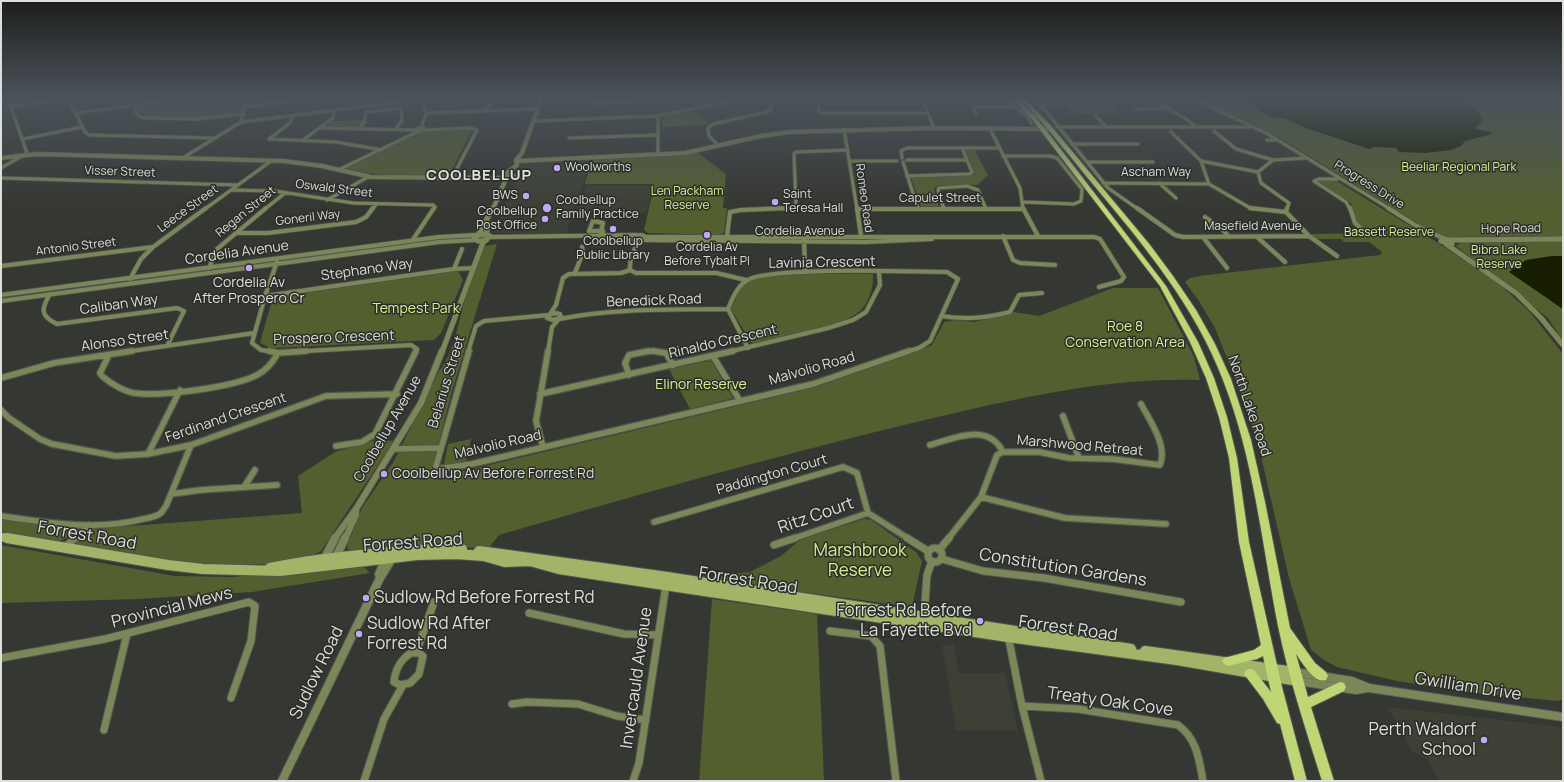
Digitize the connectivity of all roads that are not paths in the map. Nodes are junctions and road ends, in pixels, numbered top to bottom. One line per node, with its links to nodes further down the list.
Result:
1 (22, 135): 24 (street)
2 (40, 135): 24 (street)
3 (92, 135): 22 (street)
4 (219, 135): 22 (street)
5 (273, 135): 25 (street)
6 (310, 135): 25 (street)
7 (407, 135): 33 (street)
8 (474, 135): 53 (street)
9 (529, 135): 41 (street, Coolbellup Avenue)
10 (643, 135): 23 (street)
11 (658, 135): 35 (street)
12 (709, 135): 28 (street)
13 (765, 135): 28 (street)
14 (845, 135): 34 (street, Romeo Road)
15 (993, 135): 32 (street)
16 (1054, 135): 189 (main road, North Lake Road)
17 (1054, 135): 194 (main road, North Lake Road)
18 (1059, 135): 29 (street)
19 (1175, 135): 46 (street)
20 (1219, 135): 44 (street)
21 (1269, 135): 27 (street, Progress Drive)
22 (215, 138): 40 (street)
23 (569, 138)
24 (23, 139): 36 (street)
25 (303, 140): 33 (street)
26 (1268, 140): 27 (street)
27 (1278, 140): 39 (street, Progress Drive)
28 (718, 144): 35 (street)
29 (1072, 144): 30 (street); 48 (street)
30 (1138, 144)
31 (962, 148): 32 (street); 42 (street); 43 (street)
32 (999, 148): 37 (street)
33 (382, 150): 51 (street)
34 (848, 150): 45 (street, Romeo Road); 84 (street)
35 (658, 154): 41 (street)
36 (25, 155): 38 (street); 40 (street); 50 (street)
37 (1003, 156): 69 (street); 69 (street)
38 (1, 158)
39 (1306, 158): 44 (street); 59 (street, Progress Drive)
40 (182, 159): 47 (street)
41 (523, 160): 54 (street, Coolbellup Avenue); 57 (street, Coolbellup Avenue)
42 (902, 160): 43 (street); 45 (street); 55 (street)
43 (967, 160): 55 (street)
44 (1273, 160): 52 (street)
45 (849, 161): 71 (street, Romeo Road)
46 (1201, 161): 52 (street); 62 (street)
47 (270, 162): 51 (street); 63 (street, Leece Street)
48 (1087, 162): 49 (street); 61 (street)
49 (1153, 162)
50 (1, 168)
51 (337, 169): 56 (street)
52 (1258, 172): 76 (street, Masefield Avenue)
53 (454, 176): 56 (street); 57 (street)
54 (512, 176): 57 (street); 66 (street, Coolbellup Avenue)
55 (907, 176): 72 (street)
56 (368, 177): 68 (street)
57 (504, 177): 66 (street, Coolbellup Avenue)
58 (1, 178): 63 (street, Visser Street)
59 (1338, 179): 79 (street); 100 (street, Progress Drive)
60 (1159, 182): 61 (street, Ascham Way); 62 (street, Ascham Way); 67 (street)
61 (1104, 183): 92 (street, Masefield Avenue)
62 (1209, 184): 76 (street)
63 (238, 185): 64 (street, Leece Street)
64 (232, 190): 65 (street, Oswald Street); 101 (street, Leece Street)
65 (285, 193): 68 (street, Oswald Street); 81 (street, Regan Street)
66 (502, 193): 82 (street, Coolbellup Avenue); 96 (street, Coolbellup Avenue)
67 (1176, 198)
68 (327, 200): 70 (street, Oswald Street)
69 (1022, 202): 75 (street)
70 (376, 205): 81 (street, Goneril Way); 97 (street, Oswald Street)
71 (857, 209): 72 (street, Capulet Street); 86 (street, Romeo Road)
72 (918, 209): 73 (street, Capulet Street)
73 (944, 209): 74 (street, Capulet Street); 74 (street)
74 (986, 209): 75 (street, Capulet Street)
75 (1024, 209): 89 (street)
76 (1286, 212): 90 (street, Masefield Avenue)
77 (1205, 217): 93 (street)
78 (639, 230): 91 (street)
79 (1363, 230)
80 (601, 231): 83 (street)
81 (236, 233): 110 (street, Regan Street)
82 (488, 235): 83 (street); 96 (street); 96 (street)
83 (602, 236): 91 (street)
84 (727, 236): 85 (street, Cordelia Avenue); 91 (street, Cordelia Avenue)
85 (804, 236): 86 (street, Cordelia Avenue); 98 (street)
86 (861, 236): 87 (street, Cordelia Avenue); 99 (street, Romeo Road)
87 (956, 236): 88 (street, Cordelia Avenue); 99 (street, Cordelia Avenue)
88 (1003, 236): 89 (street, Cordelia Avenue); 108 (street)
89 (1038, 236): 122 (street, Cordelia Avenue)
90 (1309, 236): 94 (street, Masefield Avenue); 105 (street)
91 (638, 237): 98 (street, Cordelia Avenue); 104 (street); 104 (street)
92 (1203, 237): 93 (street, Masefield Avenue); 112 (street)
93 (1229, 237): 94 (street, Masefield Avenue)
94 (1257, 237): 107 (street)
95 (1563, 239): 100 (street, Hope Road)
96 (479, 240): 97 (street, Cordelia Avenue); 106 (street, Cordelia Avenue); 111 (street, Coolbellup Avenue)
97 (412, 241): 106 (street, Cordelia Avenue)
98 (804, 242): 99 (street, Cordelia Avenue); 115 (street)
99 (854, 242)
100 (1448, 242): 136 (street, Progress Drive); 137 (street, Progress Drive)
101 (153, 247): 109 (street, Antonio Street); 119 (street, Leece Street)
102 (582, 247): 117 (street)
103 (462, 249): 113 (street)
104 (634, 249): 114 (street)
105 (1337, 256)
106 (277, 261): 110 (street, Cordelia Avenue); 121 (street, Cordelia Avenue); 126 (street, Prospero Crescent)
107 (1285, 262)
108 (1055, 265)
109 (1, 266)
110 (209, 268): 119 (street, Cordelia Avenue)
111 (474, 268): 113 (street, Stephano Way); 158 (street, Coolbellup Avenue)
112 (1227, 268)
113 (454, 269): 126 (street, Stephano Way)
114 (630, 270): 117 (street); 120 (street)
115 (805, 272): 116 (street, Lavinia Crescent); 120 (street, Lavinia Crescent)
116 (879, 272): 118 (street, Lavinia Crescent); 139 (street, Rinaldo Crescent)
117 (575, 273): 128 (street)
118 (954, 275): 130 (street, Malvolio Road)
119 (130, 278): 121 (street, Leece Street); 125 (street, Cordelia Avenue)
120 (746, 280): 129 (street)
121 (127, 283): 124 (street, Cordelia Avenue)
122 (1099, 287)
123 (1042, 293): 130 (street)
124 (50, 294): 127 (street, Cordelia Avenue); 138 (street, Caliban Way)
125 (1, 295)
126 (265, 296): 135 (street, Prospero Crescent)
127 (1, 301)
128 (556, 305): 131 (street); 132 (street)
129 (728, 309): 132 (street, Benedick Road); 139 (street)
130 (941, 316): 149 (street, Malvolio Road)
131 (549, 317): 132 (street, Benedick Road); 133 (street, Benedick Road); 134 (street)
132 (559, 317): 134 (street)
133 (480, 324): 157 (street, Belarius Street)
134 (552, 327): 148 (street)
135 (254, 333): 138 (street, Alonso Street); 140 (street, Prospero Crescent)
136 (1563, 338)
137 (1563, 344)
138 (167, 346): 141 (street, Alonso Street)
139 (748, 348): 142 (street, Rinaldo Crescent)
140 (278, 353): 146 (street); 147 (street, Prospero Crescent)
141 (109, 355): 145 (street, Alonso Street); 146 (street)
142 (712, 356): 143 (street, Rinaldo Crescent); 149 (street)
143 (673, 364): 144 (street, Rinaldo Crescent); 144 (street)
144 (629, 375): 148 (street, Rinaldo Crescent)
145 (1, 378)
146 (180, 390): 160 (street)
147 (397, 394): 153 (street, Ferdinand Crescent); 155 (street)
148 (540, 394): 156 (street)
149 (740, 401): 156 (street, Malvolio Road)
150 (1141, 404): 161 (street, Marshwood Retreat)
151 (1, 410): 160 (street, Ferdinand Crescent)
152 (1063, 416): 161 (street)
153 (191, 445): 160 (street, Ferdinand Crescent); 166 (street)
154 (930, 445): 159 (street)
155 (336, 446)
156 (543, 447): 162 (street, Malvolio Road)
157 (440, 448): 158 (street, Belarius Street); 162 (street, Belarius Street)
158 (394, 449): 168 (street, Coolbellup Avenue)
159 (1003, 452): 161 (street, Marshwood Retreat); 167 (street, Marshwood Retreat)
160 (148, 454)
161 (1079, 458)
162 (438, 469)
163 (255, 470): 165 (street)
164 (277, 485): 165 (street)
165 (244, 487): 166 (street)
166 (172, 494): 173 (street)
167 (981, 497): 172 (street); 177 (street, Marshwood Retreat)
168 (356, 509): 182 (street, Coolbellup Avenue); 183 (street, Coolbellup Avenue)
169 (868, 513): 171 (street, Paddington Court); 175 (street, Ritz Court); 178 (street)
170 (1, 516): 173 (street)
171 (654, 522)
172 (1166, 524)
173 (89, 525): 176 (street)
174 (1, 537): 176 (main road, Forrest Road)
175 (774, 545)
176 (64, 548): 183 (main road, Forrest Road)
177 (939, 550): 178 (street); 180 (street)
178 (928, 551): 181 (street)
179 (390, 555): 182 (main road, Forrest Road); 184 (main road, Forrest Road); 213 (street, Sudlow Road)
180 (942, 559): 181 (street); 186 (street, Constitution Gardens)
181 (932, 560): 188 (street)
182 (334, 561): 183 (main road, Forrest Road)
183 (323, 563)
184 (666, 581): 188 (main road, Forrest Road); 193 (street, Invercauld Avenue)
185 (434, 602): 195 (street)
186 (1181, 602)
187 (530, 613): 193 (street)
188 (924, 620): 191 (main road, Forrest Road)
189 (1284, 629): 200 (main road, North Lake Road); 201 (main road)
190 (830, 631): 216 (street)
191 (1007, 633): 197 (main road, Forrest Road); 199 (main road, Forrest Road); 208 (street)
192 (128, 634): 196 (street, Provincial Mews); 205 (street, Provincial Mews); 212 (street)
193 (658, 635): 210 (street, Invercauld Avenue)
194 (1267, 647): 197 (main road); 198 (main road, North Lake Road)
195 (416, 653): 202 (street); 202 (street)
196 (1, 658)
197 (1228, 661): 198 (main road, Forrest Road)
198 (1273, 673): 199 (main road, Forrest Road); 200 (main road, Forrest Road); 211 (main road, North Lake Road)
199 (1250, 674): 211 (main road)
200 (1296, 676): 201 (street, Gwilliam Drive); 203 (street, Gwilliam Drive); 207 (main road, North Lake Road)
201 (1322, 676): 204 (street, Gwilliam Drive)
202 (403, 686): 214 (street)
203 (1340, 687): 204 (street, Gwilliam Drive); 207 (main road)
204 (1369, 688): 209 (street, Gwilliam Drive)
205 (231, 698)
206 (512, 704): 210 (street)
207 (1304, 704): 220 (main road, North Lake Road)
208 (1022, 706): 217 (street); 218 (street, Treaty Oak Cove)
209 (1563, 717)
210 (646, 720): 215 (street, Invercauld Avenue)
211 (1286, 727): 219 (main road, North Lake Road)
212 (104, 730)
213 (282, 781)
214 (364, 781)
215 (633, 781)
216 (896, 781)
217 (1041, 781)
218 (1203, 781)
219 (1301, 781)
220 (1328, 781)

